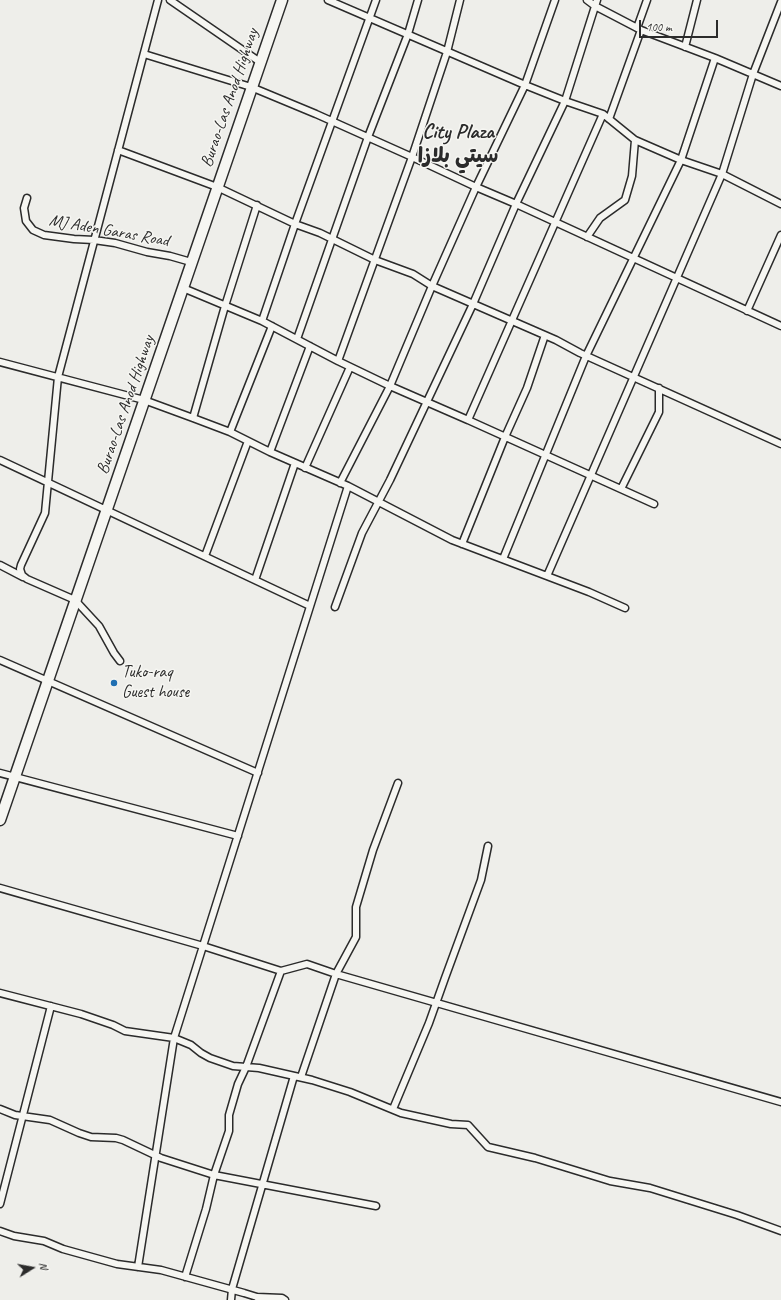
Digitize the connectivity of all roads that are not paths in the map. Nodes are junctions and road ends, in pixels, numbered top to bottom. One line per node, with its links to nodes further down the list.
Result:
1 (158, 0): 19 (street)
2 (170, 0): 21 (street)
3 (282, 0): 21 (highway, Burao-Las Anod Highway)
4 (328, 0): 14 (street)
5 (376, 0): 14 (street)
6 (418, 0): 16 (street)
7 (460, 0): 18 (street)
8 (555, 0): 23 (street)
9 (587, 0): 13 (street)
10 (647, 0): 15 (street)
11 (697, 0): 17 (street)
12 (781, 2): 22 (street)
13 (596, 3): 15 (street); 26 (street)
14 (370, 17): 16 (street); 29 (street)
15 (639, 29): 17 (street); 28 (street)
16 (408, 34): 18 (street); 30 (street)
17 (684, 47): 20 (street)
18 (447, 52): 23 (street); 33 (street)
19 (144, 54): 25 (street); 32 (street)
20 (715, 58): 22 (street); 34 (street)
21 (260, 62): 25 (highway, Burao-Las Anod Highway)
22 (754, 74): 24 (street); 35 (street)
23 (525, 85): 26 (street); 37 (street)
24 (781, 86)
25 (251, 87): 29 (street); 36 (highway, Burao-Las Anod Highway)
26 (565, 101): 27 (street); 39 (street)
27 (603, 114): 28 (street); 42 (street)
28 (609, 119): 31 (street)
29 (332, 122): 30 (street); 43 (street)
30 (368, 138): 33 (street); 46 (street)
31 (634, 140): 34 (street); 45 (street)
32 (118, 150): 36 (street); 47 (street)
33 (412, 157): 37 (street); 49 (street)
34 (681, 160): 35 (street); 48 (street)
35 (722, 174): 40 (street); 51 (street)
36 (217, 187): 41 (street); 50 (highway, Burao-Las Anod Highway)
37 (476, 187): 39 (street); 52 (street)
38 (27, 198): 47 (street, MJ Aden Garas Road)
39 (516, 204): 42 (street); 54 (street)
40 (781, 204)
41 (257, 205): 43 (street); 55 (street)
42 (556, 222): 45 (street); 58 (street)
43 (295, 224): 46 (street); 57 (street)
44 (781, 235): 56 (street)
45 (587, 237): 48 (street)
46 (332, 239): 49 (street); 62 (street)
47 (94, 240): 50 (street, MJ Aden Garas Road); 68 (street)
48 (633, 258): 51 (street); 64 (street)
49 (375, 260): 52 (street); 65 (street)
50 (191, 262): 53 (highway, Burao-Las Anod Highway)
51 (676, 278): 56 (street); 69 (street)
52 (432, 286): 54 (street); 70 (street)
53 (183, 288): 55 (street); 72 (highway, Burao-Las Anod Highway)
54 (473, 304): 58 (street); 73 (street)
55 (225, 306): 57 (street); 74 (street)
56 (747, 311): 60 (street)
57 (262, 321): 59 (street)
58 (512, 321): 61 (street); 75 (street)
59 (272, 326): 62 (street); 76 (street)
60 (781, 326)
61 (545, 335): 64 (street); 77 (street)
62 (296, 339): 63 (street)
63 (310, 346): 65 (street); 80 (street)
64 (586, 356): 69 (street); 81 (street)
65 (338, 361): 67 (street)
66 (0, 362): 68 (street)
67 (350, 367): 70 (street); 84 (street)
68 (58, 377): 72 (street); 86 (street)
69 (633, 377): 71 (street); 85 (street)
70 (390, 386): 73 (street); 87 (street)
71 (659, 388): 79 (street); 89 (street)
72 (144, 400): 74 (street); 92 (highway, Burao-Las Anod Highway)
73 (427, 402): 75 (street); 90 (street)
74 (193, 418): 76 (street)
75 (468, 420): 77 (street)
76 (230, 432): 78 (street)
77 (505, 437): 81 (street); 93 (street)
78 (248, 441): 80 (street); 94 (street)
79 (781, 444)
80 (270, 452): 83 (street)
81 (545, 455): 85 (street); 95 (street)
82 (0, 460): 86 (street)
83 (295, 463): 84 (street); 99 (street)
84 (305, 468): 87 (street)
85 (590, 476): 89 (street); 97 (street)
86 (48, 482): 92 (street); 98 (street)
87 (340, 482): 88 (street)
88 (348, 486): 90 (street); 101 (street)
89 (621, 489): 91 (street)
90 (378, 502): 93 (street); 102 (street)
91 (654, 504)
92 (106, 510): 94 (street); 100 (highway, Burao-Las Anod Highway)
93 (462, 544): 95 (street)
94 (205, 556): 99 (street)
95 (503, 559): 97 (street)
96 (0, 565): 98 (street)
97 (547, 576): 103 (street)
98 (27, 579): 100 (street)
99 (255, 580): 101 (street)
100 (75, 600): 105 (street); 106 (highway, Burao-Las Anod Highway)
101 (310, 606): 107 (street)
102 (334, 607)
103 (625, 608)
104 (0, 660): 106 (street)
105 (120, 661)
106 (48, 680): 107 (street); 109 (highway, Burao-Las Anod Highway)
107 (258, 772): 112 (street)
108 (0, 773): 109 (street)
109 (15, 777): 111 (highway, Burao-Las Anod Highway); 112 (street)
110 (398, 783): 117 (street)
111 (0, 820)
112 (238, 836): 115 (street)
113 (488, 846): 119 (street)
114 (0, 888): 115 (street)
115 (204, 946): 116 (street); 121 (street)
116 (281, 971): 117 (street); 122 (street)
117 (336, 974): 119 (street); 124 (street)
118 (0, 993): 120 (street)
119 (436, 1003): 125 (street); 127 (street)
120 (51, 1006): 121 (street); 128 (street)
121 (174, 1038): 122 (street); 129 (street)
122 (246, 1067): 123 (street); 130 (street)
123 (294, 1076): 124 (street); 131 (street)
124 (301, 1077): 127 (street)
125 (781, 1102)
126 (0, 1109): 128 (street)
127 (393, 1109): 134 (street)
128 (22, 1116): 129 (street); 132 (street)
129 (155, 1156): 130 (street); 136 (street)
130 (214, 1175): 131 (street); 137 (street)
131 (264, 1185): 133 (street); 138 (street)
132 (0, 1204)
133 (376, 1206)
134 (781, 1231)
135 (0, 1232): 136 (street)
136 (138, 1267): 137 (street)
137 (185, 1277): 138 (street)
138 (232, 1289): 139 (street); 140 (street)
139 (258, 1299): 141 (street)
140 (231, 1300)
141 (286, 1300)

